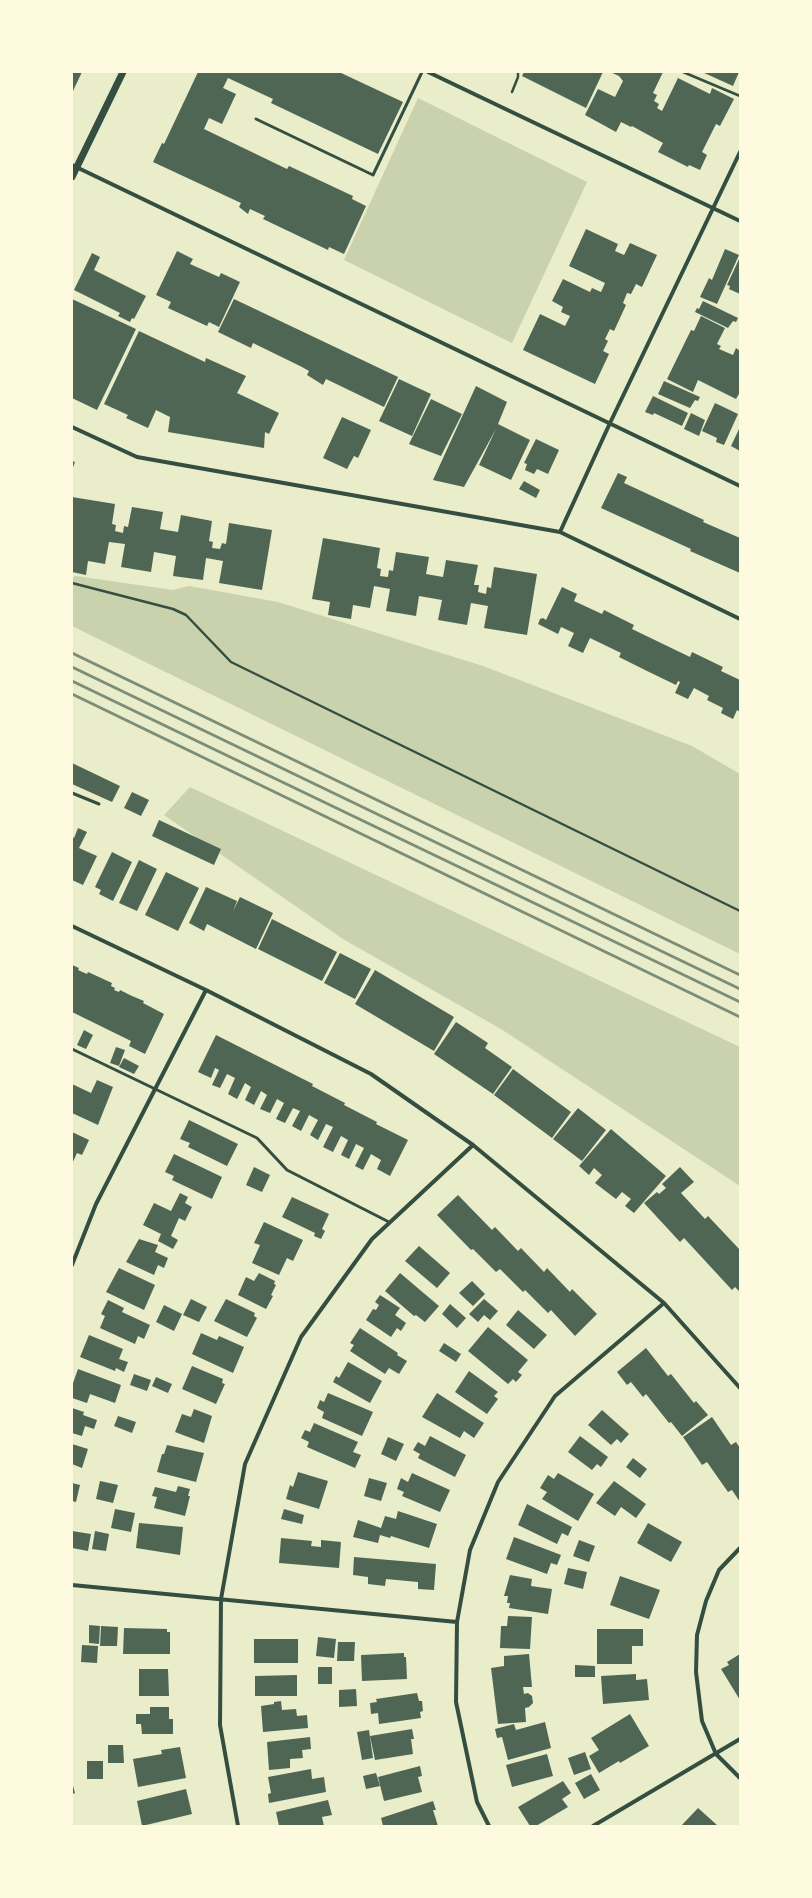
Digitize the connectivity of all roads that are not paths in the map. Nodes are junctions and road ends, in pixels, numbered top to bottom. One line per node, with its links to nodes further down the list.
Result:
1 (123, 72): 6 (street)
2 (422, 72): 4 (lane)
3 (428, 72): 8 (street)
4 (256, 119)
5 (740, 152): 8 (street)
6 (74, 166): 7 (street); 10 (street)
7 (72, 177)
8 (712, 207): 9 (street); 10 (street)
9 (740, 221)
10 (610, 423): 12 (street); 13 (street)
11 (72, 427): 13 (street)
12 (740, 486)
13 (560, 532): 14 (street)
14 (740, 618)
15 (72, 793): 16 (lane)
16 (99, 804)
17 (72, 926): 18 (street)
18 (206, 990): 20 (street); 21 (street)
19 (72, 1049): 20 (lane)
20 (156, 1089): 22 (lane); 23 (street)
21 (473, 1144): 22 (street); 24 (street)
22 (389, 1222): 28 (street)
23 (72, 1265)
24 (664, 1303): 25 (street); 29 (street)
25 (740, 1388)
26 (740, 1548): 31 (street)
27 (72, 1585): 28 (street)
28 (221, 1600): 29 (street); 33 (street)
29 (457, 1622): 34 (street)
30 (740, 1739): 31 (street)
31 (716, 1754): 32 (street); 35 (street)
32 (740, 1778)
33 (238, 1826)
34 (489, 1826)
35 (593, 1826)

